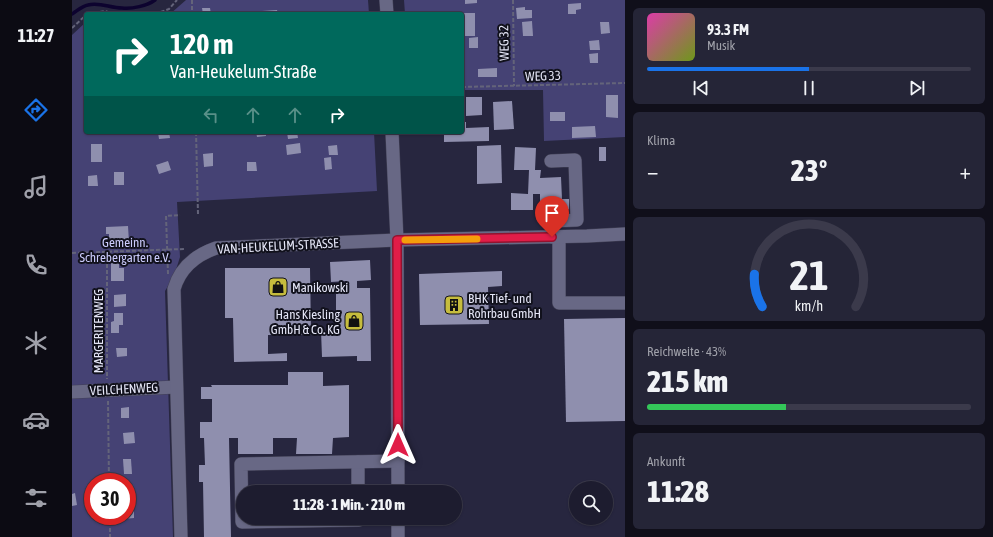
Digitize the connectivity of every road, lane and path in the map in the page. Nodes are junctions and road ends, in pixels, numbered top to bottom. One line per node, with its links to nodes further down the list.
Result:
1 (177, 0): 5 (path)
2 (192, 0): 6 (path)
3 (386, 0): 7 (street)
4 (513, 0): 11 (path, WEG 32)
5 (161, 12)
6 (192, 12)
7 (387, 12)
8 (84, 18): 9 (path)
9 (72, 28)
10 (625, 83): 11 (path, WEG 33)
11 (514, 86): 12 (path, WEG 33)
12 (464, 87)
13 (196, 134): 16 (path)
14 (392, 134): 20 (street)
15 (551, 161): 19 (street)
16 (198, 214)
17 (180, 215): 22 (path)
18 (625, 234): 19 (street, VAN-HEUKELUM-STRASSE)
19 (556, 237): 20 (street, VAN-HEUKELUM-STRASSE); 26 (street)
20 (397, 240): 27 (street, VAN-HEUKELUM-STRASSE); 30 (street)
21 (184, 249): 22 (path)
22 (166, 250): 23 (path); 25 (path)
23 (107, 252): 24 (path); 28 (path, MARGERITENWEG)
24 (72, 254)
25 (168, 276)
26 (625, 303)
27 (176, 387): 28 (street, VEILCHENWEG); 39 (street, VAN-HEUKELUM-STRASSE)
28 (108, 390): 29 (street, VEILCHENWEG); 32 (path, MARGERITENWEG)
29 (72, 392)
30 (398, 461): 31 (street); 35 (street)
31 (358, 462): 33 (street); 34 (street)
32 (109, 473)
33 (241, 485)
34 (358, 485)
35 (398, 485)
36 (110, 525): 38 (path)
37 (398, 525): 40 (street)
38 (110, 537)
39 (180, 537)
40 (398, 537)

